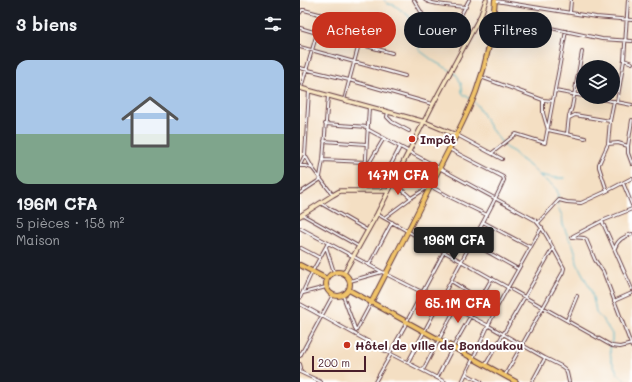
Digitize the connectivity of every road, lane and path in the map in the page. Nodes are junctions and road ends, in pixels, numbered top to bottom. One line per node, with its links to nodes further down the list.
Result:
1 (414, 0): 10 (street)
2 (425, 0): 8 (street)
3 (469, 0): 8 (street)
4 (486, 0): 21 (street)
5 (571, 0): 13 (street)
6 (628, 0): 15 (street)
7 (494, 1): 12 (main road); 13 (street)
8 (466, 7): 11 (street)
9 (312, 12): 14 (street)
10 (421, 12)
11 (463, 12)
12 (494, 12)
13 (570, 12): 15 (street)
14 (300, 13)
15 (627, 19): 16 (street); 22 (street)
16 (632, 20)
17 (300, 28): 20 (street)
18 (552, 28): 19 (street)
19 (566, 31): 22 (street); 45 (street)
20 (312, 32)
21 (471, 34)
22 (626, 40): 23 (street); 33 (street)
23 (632, 41)
24 (300, 47): 29 (street)
25 (358, 48): 34 (street)
26 (374, 48): 31 (street)
27 (463, 48): 52 (street)
28 (489, 48): 39 (main road)
29 (312, 50): 34 (street); 37 (street)
30 (582, 52): 32 (street)
31 (392, 53)
32 (581, 60)
33 (624, 60): 35 (street); 40 (street)
34 (354, 62): 38 (street); 41 (street)
35 (632, 62)
36 (300, 68): 37 (street)
37 (307, 70): 41 (street); 43 (street)
38 (405, 76)
39 (481, 77): 49 (street); 66 (main road)
40 (620, 78)
41 (349, 80): 48 (street); 52 (street)
42 (576, 84): 46 (street)
43 (301, 88): 44 (street)
44 (309, 90): 47 (street); 77 (street)
45 (555, 91): 46 (street); 50 (street)
46 (574, 94): 57 (street)
47 (328, 96): 48 (street); 61 (street)
48 (344, 100): 55 (street)
49 (543, 100): 50 (street); 63 (street)
50 (552, 101): 63 (street)
51 (620, 102): 54 (street)
52 (433, 104): 60 (street)
53 (614, 104): 59 (street)
54 (632, 105)
55 (369, 107): 56 (street); 62 (street)
56 (388, 112): 60 (street); 64 (street)
57 (569, 118): 59 (street); 65 (street)
58 (632, 120): 72 (street)
59 (610, 121): 71 (street)
60 (425, 122): 66 (street); 75 (street)
61 (325, 124): 62 (street); 69 (street)
62 (367, 128): 67 (street); 70 (street)
63 (548, 130): 65 (street); 76 (street)
64 (409, 131)
65 (566, 134): 68 (street)
66 (456, 135): 74 (main road); 76 (street)
67 (384, 138): 73 (street); 85 (street)
68 (585, 138)
69 (324, 141): 70 (street); 79 (street)
70 (366, 144): 80 (street)
71 (608, 144): 72 (street); 93 (street)
72 (628, 146): 81 (street)
73 (400, 147): 75 (street); 88 (street)
74 (449, 149): 83 (main road); 97 (street)
75 (409, 151): 83 (street); 88 (street)
76 (492, 153): 78 (street)
77 (305, 155): 82 (street); 84 (street)
78 (502, 159)
79 (323, 160): 80 (street); 86 (street)
80 (365, 162): 85 (street)
81 (632, 164)
82 (300, 166): 84 (street)
83 (439, 168): 90 (main road); 97 (street)
84 (313, 169): 86 (street)
85 (365, 170): 91 (street)
86 (320, 178): 94 (street); 95 (street)
87 (632, 178): 89 (street)
88 (392, 183): 92 (street); 96 (street)
89 (623, 183): 93 (street); 99 (street)
90 (430, 186): 96 (street); 103 (street); 112 (main road)
91 (364, 191): 92 (street); 95 (street)
92 (388, 191): 101 (street)
93 (607, 191): 108 (street)
94 (300, 193)
95 (333, 195): 98 (street)
96 (411, 198): 104 (street)
97 (496, 198): 103 (street); 108 (street)
98 (320, 203): 102 (street); 111 (street)
99 (632, 205)
100 (632, 209): 105 (street)
101 (377, 214): 104 (street); 111 (street)
102 (301, 215): 117 (street)
103 (487, 215): 107 (street)
104 (384, 218): 106 (street)
105 (602, 221): 121 (street); 150 (street)
106 (392, 222): 112 (street); 127 (street)
107 (483, 222): 115 (street); 118 (street)
108 (538, 223): 109 (street)
109 (542, 226): 118 (street); 120 (street)
110 (300, 228): 114 (street)
111 (368, 230): 117 (street)
112 (407, 232): 122 (street); 132 (main road)
113 (632, 234): 121 (street)
114 (328, 243): 116 (street); 123 (street)
115 (472, 243): 125 (street); 128 (street)
116 (326, 246): 124 (street); 130 (street)
117 (359, 246): 123 (street)
118 (530, 247): 128 (street)
119 (301, 248): 124 (street)
120 (553, 248): 147 (street); 155 (street)
121 (614, 249): 139 (street)
122 (444, 252): 125 (street); 142 (street)
123 (354, 256): 127 (street); 131 (street)
124 (320, 258): 129 (street)
125 (462, 261): 133 (street); 136 (street)
126 (300, 265): 129 (main road)
127 (369, 265): 132 (street)
128 (518, 269): 138 (street)
129 (312, 272): 134 (main road); 141 (street)
130 (334, 272): 131 (main road); 134 (main road)
131 (344, 273): 135 (main road)
132 (385, 273): 135 (street); 142 (street); 152 (main road)
133 (492, 278): 138 (street); 149 (street)
134 (327, 279): 137 (main road)
135 (350, 281): 140 (main road)
136 (451, 281): 149 (street); 151 (street)
137 (326, 287): 141 (street); 144 (main road)
138 (508, 287): 147 (street); 154 (street)
139 (632, 289)
140 (349, 290): 145 (main road); 152 (main road)
141 (303, 293): 148 (street)
142 (423, 293): 151 (street); 160 (street)
143 (632, 293): 150 (street)
144 (333, 295): 145 (main road); 157 (street)
145 (343, 296): 162 (street)
146 (577, 296): 159 (street)
147 (525, 297): 155 (street); 165 (street)
148 (300, 298)
149 (480, 299): 154 (street); 158 (street)
150 (614, 301): 168 (street)
151 (440, 302): 156 (street); 163 (street)
152 (371, 303): 160 (main road); 162 (street)
153 (300, 304): 157 (street)
154 (497, 308): 161 (street)
155 (544, 308): 159 (street); 167 (street)
156 (455, 309): 158 (street); 166 (street)
157 (322, 316): 164 (street); 171 (street)
158 (470, 317): 161 (street); 169 (street)
159 (567, 320): 168 (street)
160 (407, 322): 163 (main road); 170 (street)
161 (489, 326): 165 (street); 172 (street)
162 (356, 331): 164 (street)
163 (425, 332): 166 (main road); 174 (street)
164 (354, 334): 170 (street)
165 (503, 335): 167 (street); 176 (street)
166 (439, 339): 169 (main road); 177 (street)
167 (522, 345): 173 (street); 180 (street)
168 (632, 345)
169 (453, 347): 172 (main road); 181 (street)
170 (390, 354): 174 (street); 183 (street)
171 (300, 356)
172 (473, 358): 176 (main road); 179 (street)
173 (545, 358): 188 (street); 189 (street)
174 (408, 362): 177 (street)
175 (300, 364): 178 (street)
176 (486, 365): 180 (main road)
177 (423, 370): 181 (street)
178 (300, 372): 182 (street)
179 (466, 374): 185 (street); 186 (street)
180 (505, 376): 187 (main road)
181 (437, 378): 184 (street)
182 (321, 382)
183 (376, 382)
184 (445, 382)
185 (462, 382)
186 (481, 382)
187 (516, 382)
188 (532, 382)
189 (569, 382)

